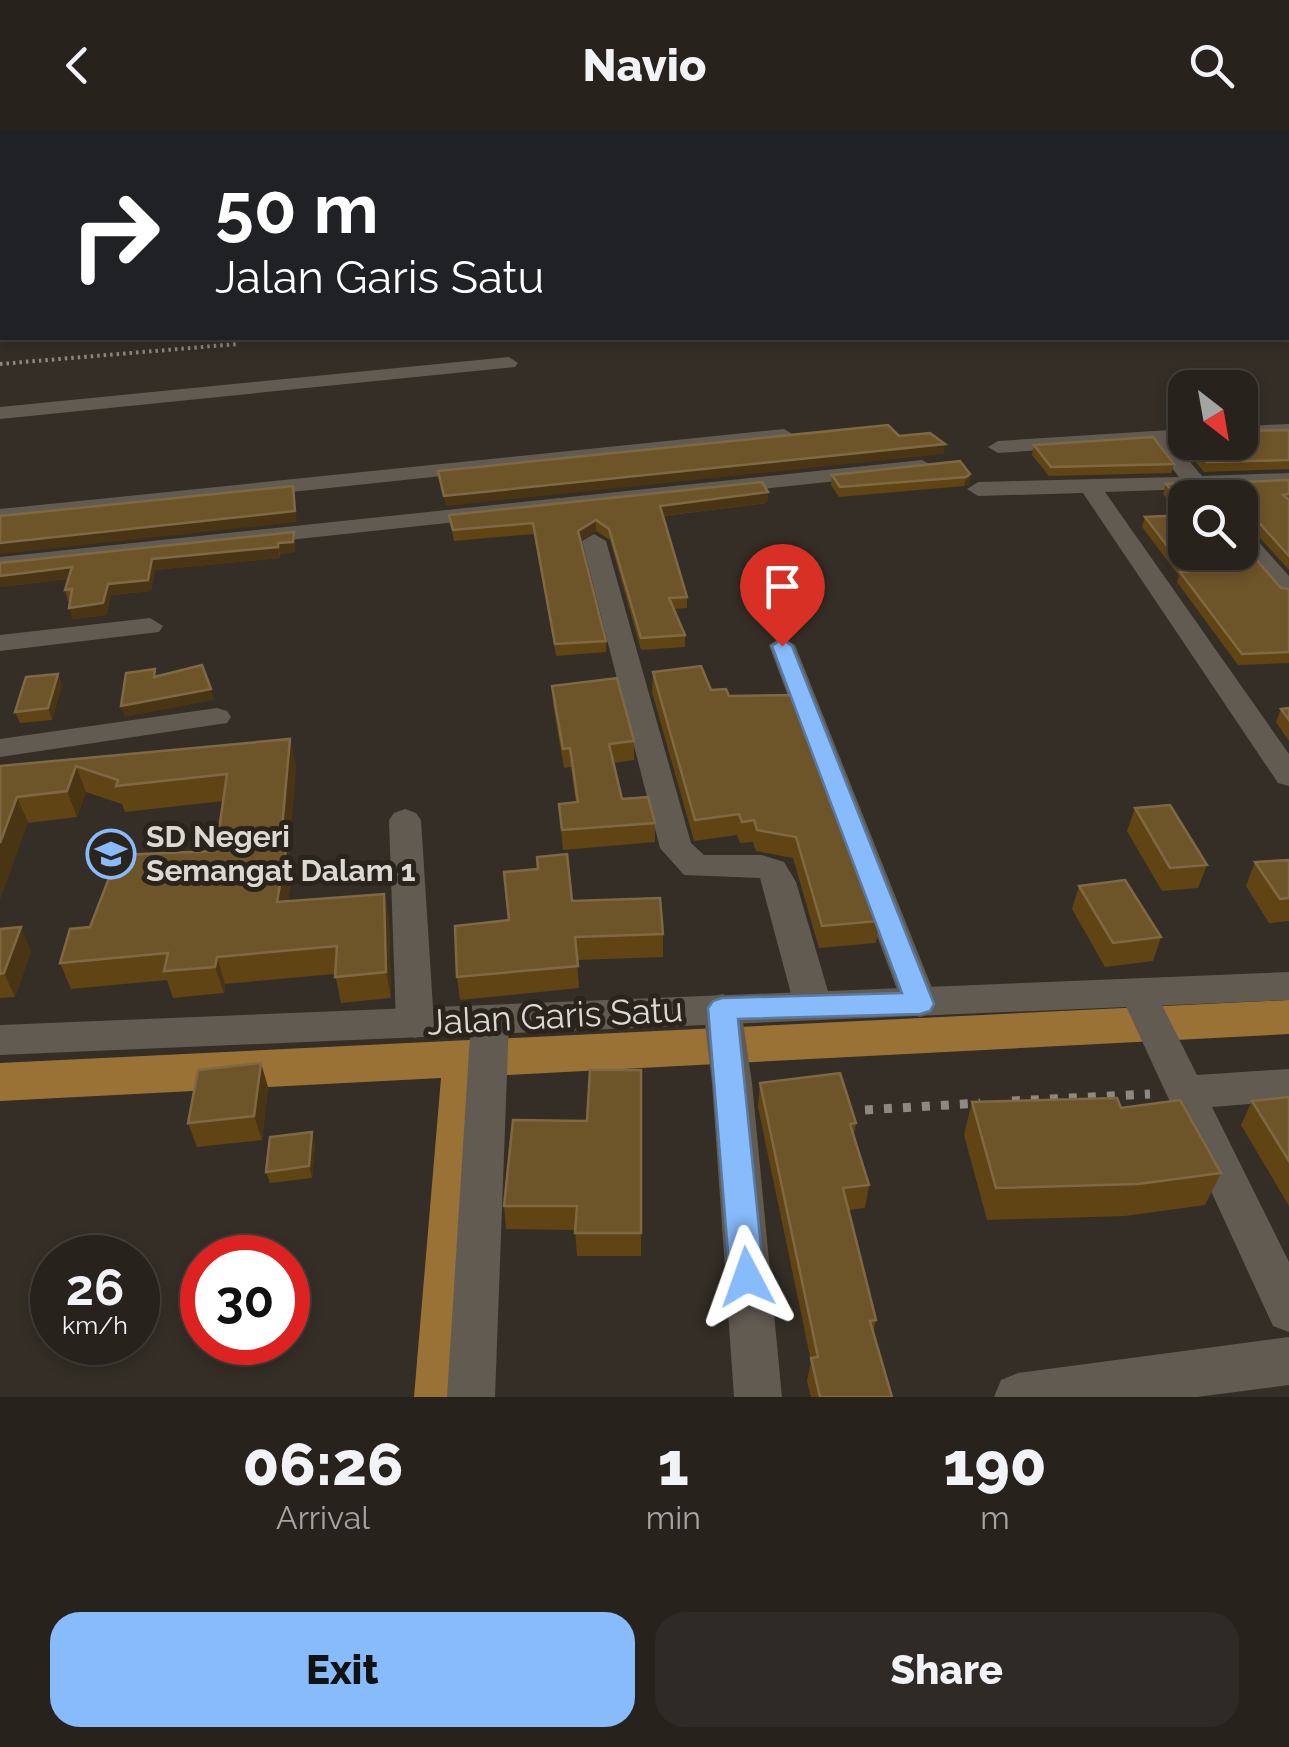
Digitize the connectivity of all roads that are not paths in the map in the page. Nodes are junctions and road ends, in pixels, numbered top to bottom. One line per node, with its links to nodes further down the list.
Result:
1 (508, 363): 2 (street)
2 (0, 413)
3 (1289, 430): 4 (street)
4 (1258, 431)
5 (804, 434): 12 (street)
6 (1157, 436): 7 (street); 8 (street); 10 (street)
7 (1168, 436)
8 (998, 447)
9 (948, 463): 18 (street)
10 (1193, 480)
11 (1289, 480): 13 (street)
12 (318, 482): 17 (street); 18 (street)
13 (1258, 484)
14 (1090, 486): 15 (street); 16 (street); 28 (street)
15 (978, 489)
16 (1168, 489)
17 (0, 516)
18 (320, 528): 21 (street)
19 (594, 541): 33 (street)
20 (1258, 556): 22 (street)
21 (0, 564)
22 (1289, 592)
23 (150, 626): 24 (street)
24 (0, 644)
25 (782, 646): 32 (street)
26 (217, 717): 27 (street)
27 (0, 748)
28 (1289, 776)
29 (405, 820): 35 (street)
30 (1289, 986): 31 (street, Jalan Garis Satu)
31 (1142, 1002): 32 (street, Jalan Garis Satu); 38 (street)
32 (920, 1004): 33 (street, Jalan Garis Satu)
33 (812, 1005): 34 (street, Jalan Garis Satu)
34 (724, 1020): 36 (street, Jalan Garis Satu); 43 (street)
35 (416, 1023): 36 (street, Jalan Garis Satu); 37 (street, Jalan Garis Satu)
36 (489, 1029): 42 (street)
37 (0, 1040)
38 (1178, 1077): 39 (street); 40 (street)
39 (1289, 1085)
40 (1289, 1310)
41 (1289, 1361): 44 (street)
42 (471, 1397)
43 (758, 1397)
44 (1018, 1397)

